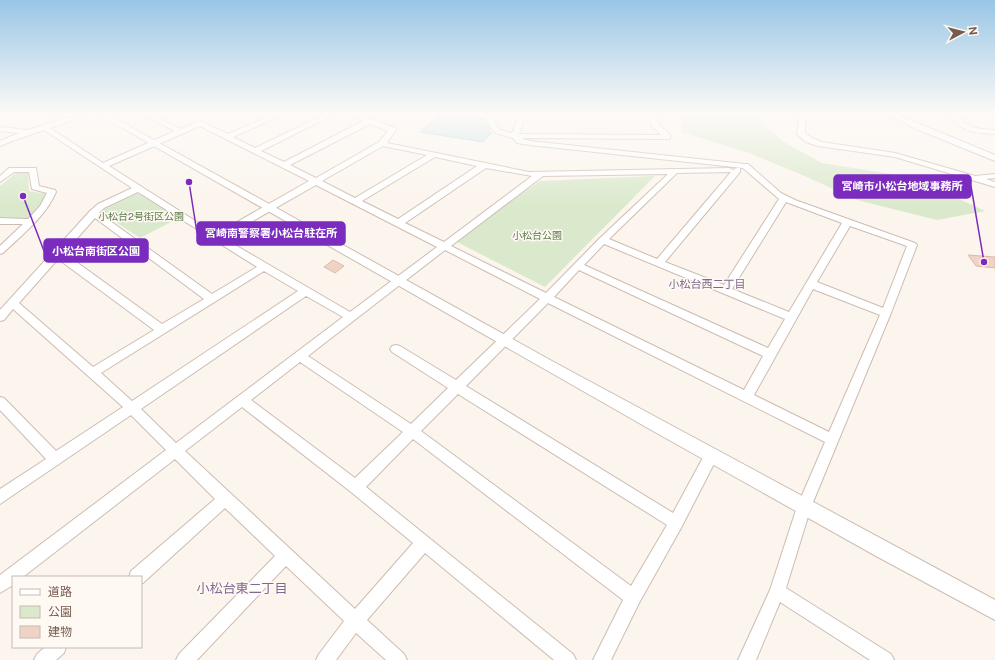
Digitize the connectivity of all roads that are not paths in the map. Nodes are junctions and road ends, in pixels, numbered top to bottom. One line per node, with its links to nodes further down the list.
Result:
1 (71, 145): 17 (street)
2 (150, 145): 17 (street)
3 (157, 145): 30 (street)
4 (243, 145): 12 (street)
5 (268, 145): 12 (street)
6 (323, 145): 15 (street)
7 (381, 145): 25 (street)
8 (386, 145): 13 (street)
9 (547, 145): 20 (street)
10 (826, 145): 23 (street)
11 (962, 145): 14 (street)
12 (255, 151): 15 (street)
13 (433, 155): 16 (street); 29 (street)
14 (995, 159)
15 (284, 165): 25 (street)
16 (484, 165): 21 (street); 34 (street)
17 (102, 166): 27 (street)
18 (676, 170): 19 (street); 21 (street); 37 (street)
19 (737, 170): 20 (street); 41 (street)
20 (752, 170): 28 (street)
21 (542, 173): 38 (street)
22 (995, 176): 23 (street)
23 (974, 178): 26 (street)
24 (0, 180): 33 (street)
25 (316, 181): 29 (street); 30 (street)
26 (995, 185)
27 (139, 188): 31 (street); 36 (street)
28 (784, 198): 35 (street); 46 (street)
29 (356, 201): 34 (street)
30 (268, 208): 36 (street); 44 (street)
31 (93, 214): 40 (street); 49 (street)
32 (0, 221): 33 (street)
33 (30, 222): 39 (street)
34 (399, 223): 38 (street)
35 (847, 223): 45 (street); 51 (street)
36 (217, 237): 42 (street)
37 (603, 240): 41 (street); 43 (street)
38 (445, 246): 44 (street); 48 (street)
39 (0, 250)
40 (57, 253): 50 (street); 55 (street)
41 (660, 263): 46 (street)
42 (265, 266): 47 (street); 49 (street)
43 (578, 266): 48 (street); 58 (street)
44 (399, 280): 53 (street); 56 (street)
45 (811, 284): 51 (street); 54 (street)
46 (726, 290): 54 (street)
47 (305, 291): 53 (street); 65 (street)
48 (547, 298): 56 (street); 62 (street)
49 (212, 299): 55 (street)
50 (13, 303): 52 (street); 60 (street)
51 (886, 313): 67 (street)
52 (0, 317)
53 (351, 317): 59 (street)
54 (791, 317): 58 (street)
55 (162, 330): 60 (street)
56 (504, 340): 61 (street); 69 (street)
57 (396, 349): 61 (street)
58 (770, 354): 62 (street)
59 (299, 356): 63 (street); 66 (street)
60 (92, 373): 65 (street)
61 (456, 387): 66 (street); 75 (street)
62 (747, 396): 67 (street)
63 (242, 400): 68 (street); 71 (street)
64 (0, 402): 70 (street)
65 (132, 408): 68 (street); 70 (street)
66 (412, 431): 71 (street); 81 (street)
67 (833, 440): 74 (street)
68 (176, 451): 73 (street); 79 (street)
69 (711, 456): 74 (street); 75 (street)
70 (55, 459): 72 (street)
71 (356, 487): 76 (street)
72 (0, 497)
73 (225, 499): 77 (street); 78 (street)
74 (804, 508): 80 (street); 82 (street)
75 (676, 523): 81 (street)
76 (423, 543): 83 (street); 89 (street)
77 (286, 555): 83 (street); 86 (street)
78 (138, 576)
79 (0, 585)
80 (777, 591): 91 (street); 92 (street)
81 (633, 597): 90 (street)
82 (995, 610)
83 (356, 621): 87 (street); 88 (street)
84 (57, 648): 85 (street)
85 (43, 660)
86 (185, 660)
87 (325, 660)
88 (398, 660)
89 (567, 660)
90 (602, 660)
91 (747, 660)
92 (885, 660)

